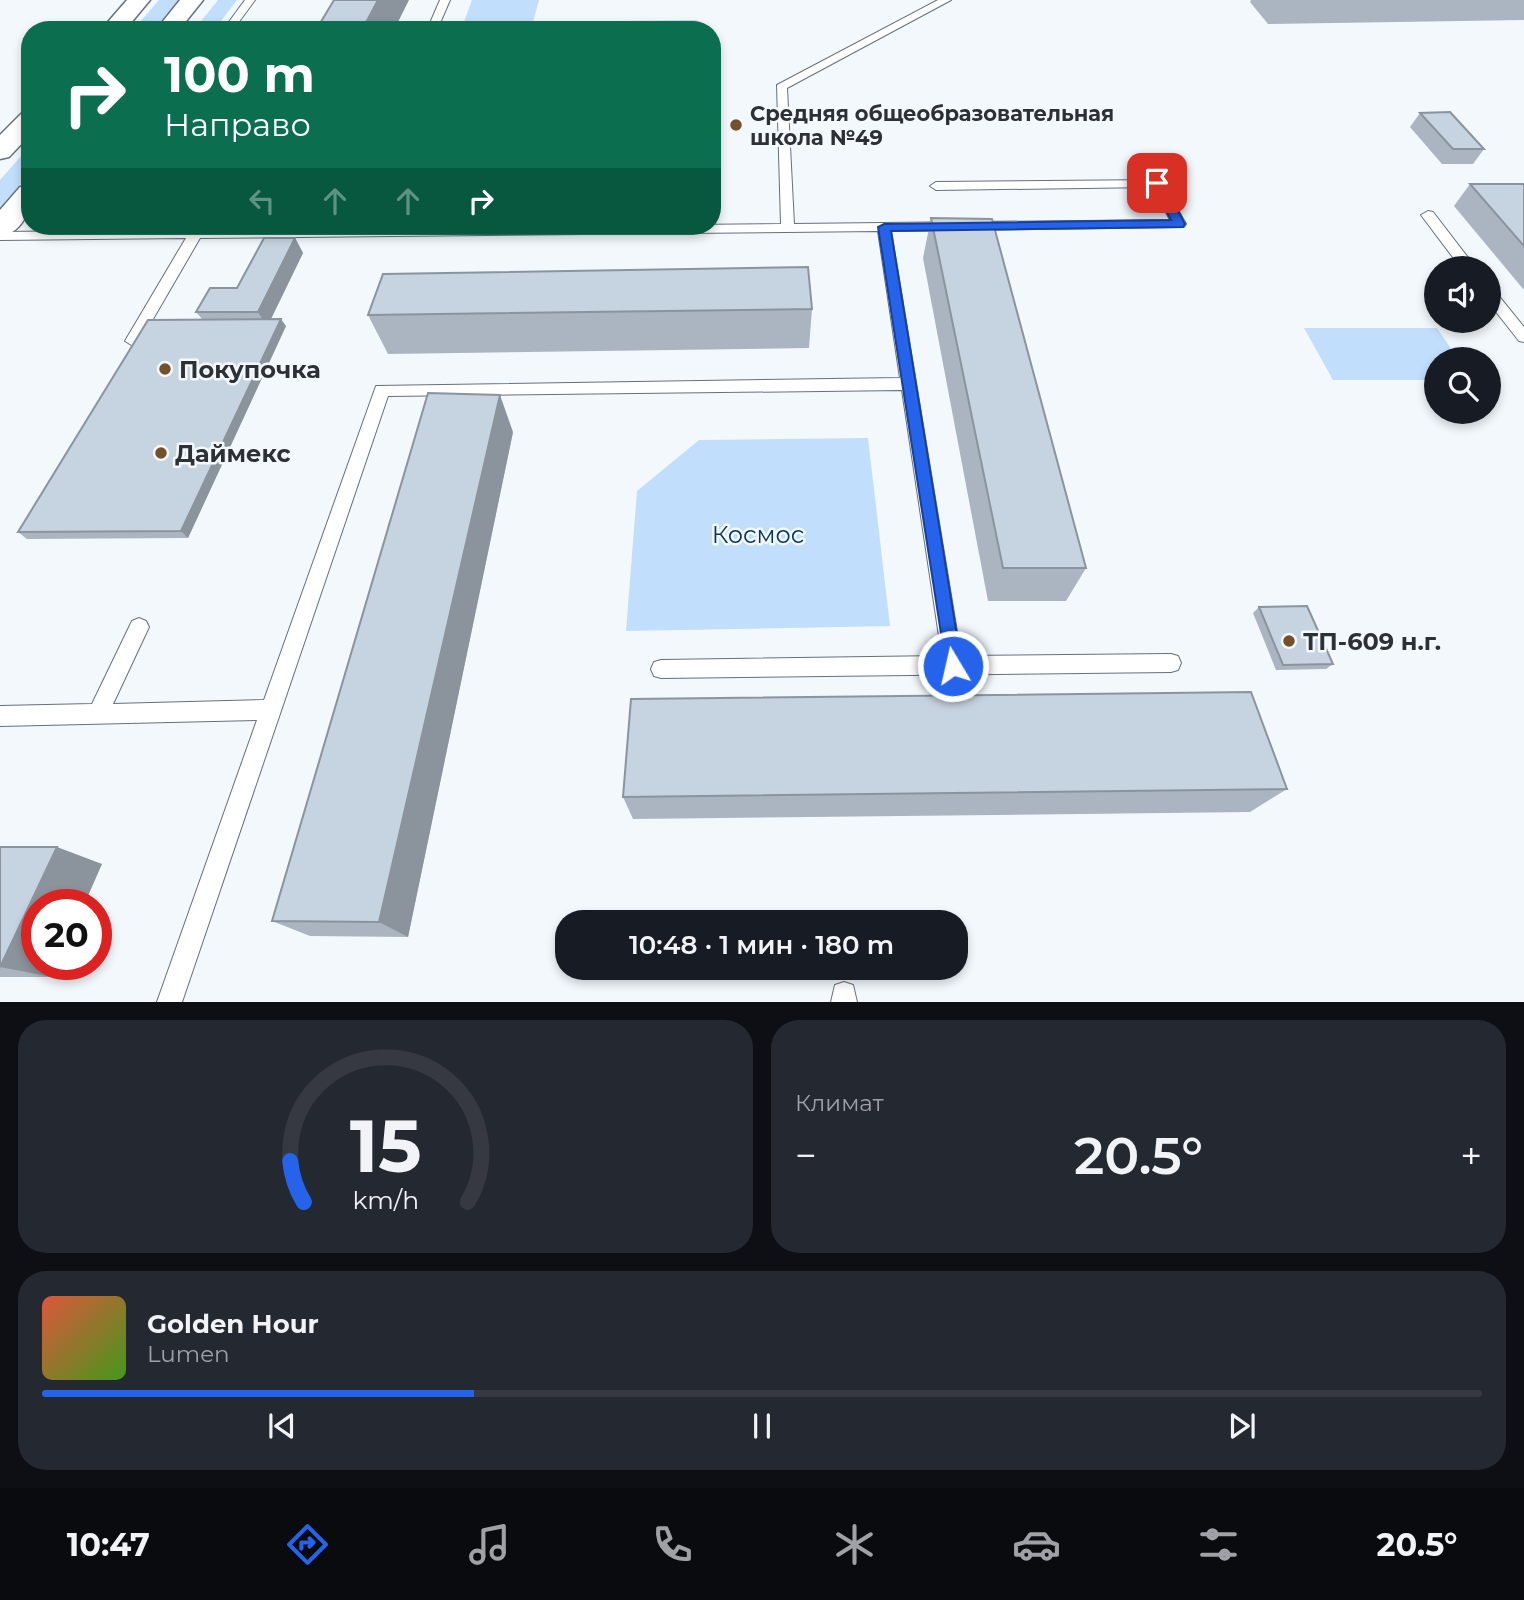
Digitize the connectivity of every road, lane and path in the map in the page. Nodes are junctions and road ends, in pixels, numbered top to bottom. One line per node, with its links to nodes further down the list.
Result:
1 (139, 0): 6 (main road)
2 (192, 0): 7 (main road)
3 (250, 0): 8 (lane)
4 (445, 0): 9 (lane)
5 (946, 0): 18 (lane)
6 (120, 21)
7 (174, 21)
8 (235, 21)
9 (436, 21)
10 (21, 129): 11 (main road)
11 (0, 151)
12 (936, 186): 15 (lane)
13 (21, 204): 16 (main road)
14 (1428, 215): 21 (lane)
15 (884, 227): 18 (lane); 25 (lane)
16 (0, 228)
17 (721, 228): 18 (lane)
18 (788, 228)
19 (195, 235): 20 (lane); 24 (lane)
20 (0, 236)
21 (1460, 256)
22 (1501, 308): 23 (lane)
23 (1524, 337)
24 (133, 341)
25 (908, 384): 28 (lane); 30 (lane)
26 (139, 626): 31 (lane)
27 (1171, 663): 28 (lane)
28 (953, 666): 29 (lane)
29 (661, 669)
30 (271, 710): 31 (lane); 33 (lane)
31 (98, 713): 32 (lane)
32 (0, 716)
33 (169, 1002)

